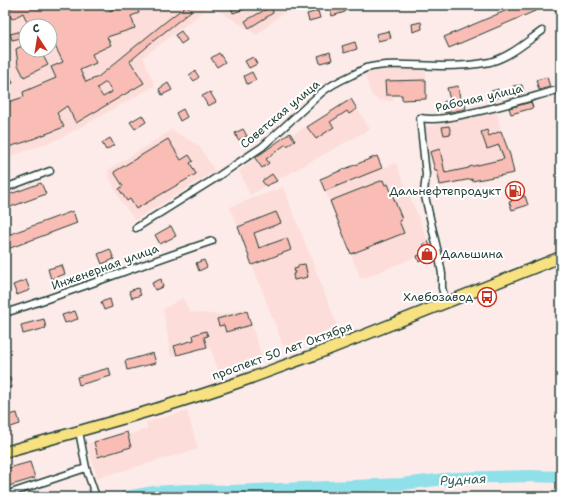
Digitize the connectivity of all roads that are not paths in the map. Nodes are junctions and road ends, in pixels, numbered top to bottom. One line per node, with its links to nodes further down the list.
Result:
1 (542, 31): 5 (street, Советская улица)
2 (561, 89): 8 (street, Рабочая улица)
3 (50, 171): 4 (street)
4 (5, 188)
5 (136, 228)
6 (212, 241): 9 (street, Инженерная улица)
7 (561, 257): 8 (main road, проспект 50 лет Октября)
8 (446, 303): 10 (main road, проспект 50 лет Октября)
9 (5, 313)
10 (78, 431): 11 (main road, проспект 50 лет Октября); 12 (street)
11 (5, 452)
12 (86, 468): 13 (street); 14 (street)
13 (5, 495)
14 (96, 497)

